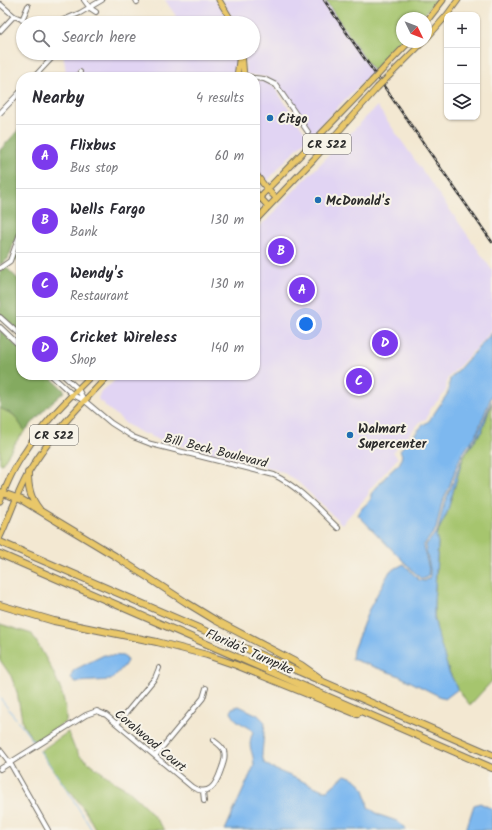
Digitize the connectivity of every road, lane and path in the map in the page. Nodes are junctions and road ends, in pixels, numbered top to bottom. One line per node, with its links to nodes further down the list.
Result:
1 (84, 0): 8 (street)
2 (102, 0): 8 (street)
3 (219, 0): 15 (main road)
4 (443, 0): 11 (main road)
5 (458, 0): 10 (main road)
6 (0, 4): 12 (street)
7 (28, 6): 13 (street)
8 (90, 8): 9 (street); 14 (street)
9 (96, 12)
10 (449, 12)
11 (432, 14)
12 (14, 16): 17 (street)
13 (24, 16)
14 (74, 16)
15 (229, 16)
16 (444, 18): 18 (main road)
17 (0, 31)
18 (432, 32)
19 (402, 48): 32 (main road, CR 522, bridge)
20 (417, 48): 34 (main road, CR 522, bridge)
21 (50, 60): 24 (street)
22 (240, 60): 25 (main road)
23 (242, 60): 26 (main road)
24 (39, 72)
25 (238, 72)
26 (243, 72)
27 (260, 79): 30 (street)
28 (16, 96): 29 (street)
29 (0, 113)
30 (308, 132)
31 (260, 180): 32 (main road)
32 (267, 190): 33 (main road, CR 522); 34 (main road)
33 (260, 197)
34 (276, 198): 36 (main road, CR 522)
35 (260, 202): 36 (main road)
36 (268, 206): 37 (main road, CR 522)
37 (260, 215)
38 (16, 245): 39 (street)
39 (0, 268)
40 (0, 317): 42 (street)
41 (0, 327): 43 (street)
42 (16, 331)
43 (16, 342)
44 (56, 380): 49 (street, Bill Beck Boulevard)
45 (68, 380): 48 (street, Bill Beck Boulevard)
46 (87, 380): 48 (main road, CR 522)
47 (104, 380): 50 (main road, CR 522)
48 (78, 389): 49 (main road, CR 522); 50 (street, Bill Beck Boulevard)
49 (73, 395): 50 (street, Bill Beck Boulevard); 52 (main road, CR 522)
50 (85, 401): 51 (main road, CR 522); 56 (street, Bill Beck Boulevard)
51 (28, 473): 53 (main road, CR 522); 55 (highway)
52 (2, 492): 53 (highway); 54 (main road, CR 522)
53 (17, 498): 55 (highway); 57 (main road, CR 522)
54 (0, 501)
55 (44, 514): 62 (highway)
56 (338, 528)
57 (0, 537)
58 (0, 542): 62 (highway, Florida's Turnpike)
59 (0, 554): 66 (highway, Florida's Turnpike)
60 (0, 605): 66 (highway)
61 (159, 668): 64 (street)
62 (327, 684): 68 (highway, Florida's Turnpike)
63 (206, 688): 69 (street)
64 (117, 724): 69 (street, Coralwood Court); 70 (street, Coralwood Court)
65 (213, 740): 73 (street)
66 (432, 742): 71 (highway, Florida's Turnpike)
67 (0, 750): 70 (street)
68 (492, 755)
69 (155, 756): 73 (street, Coralwood Court)
70 (10, 763): 72 (street, Coralwood Court); 75 (street)
71 (492, 768)
72 (0, 769)
73 (203, 791): 74 (street)
74 (204, 801)
75 (48, 830)

